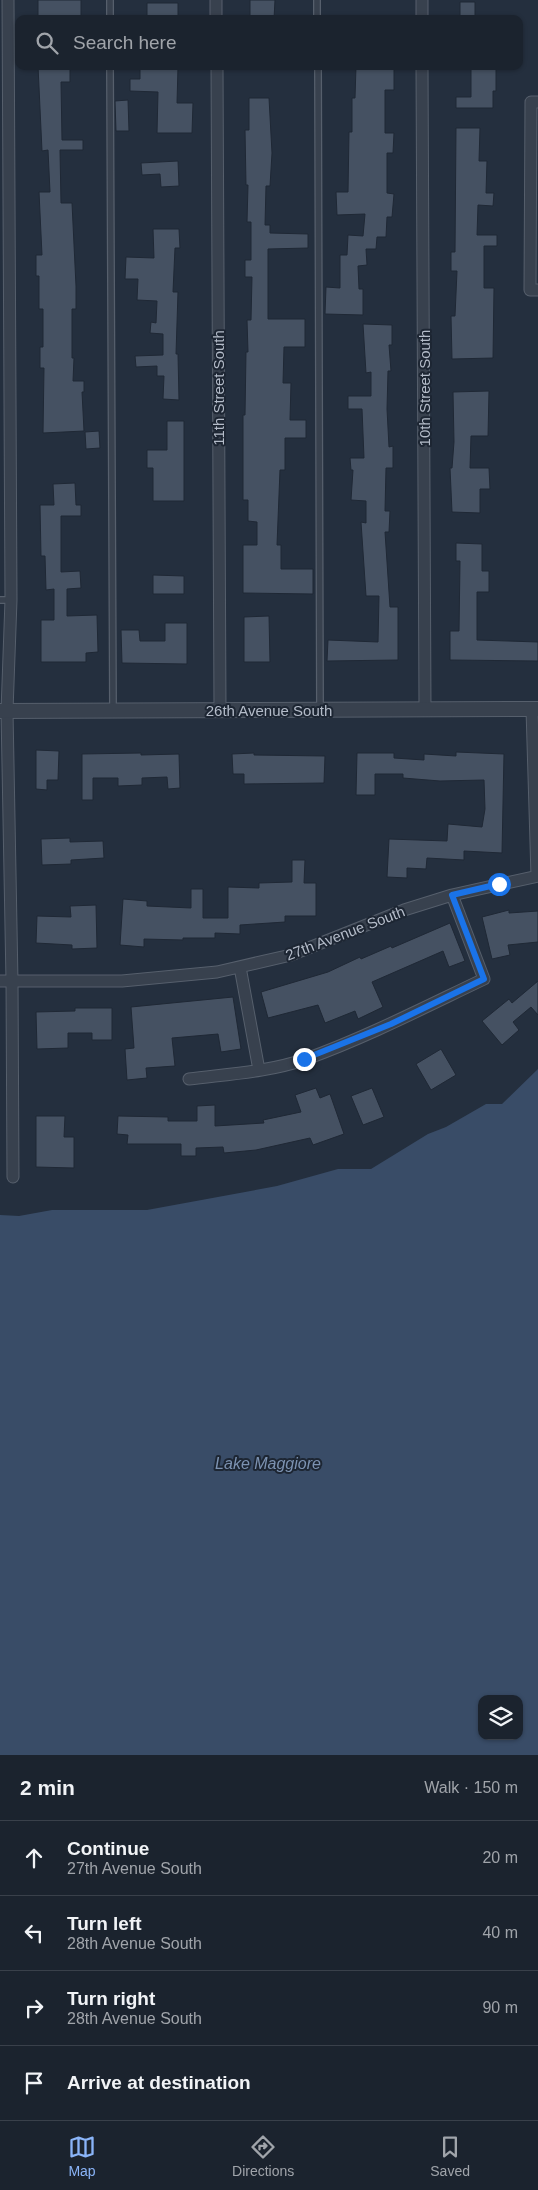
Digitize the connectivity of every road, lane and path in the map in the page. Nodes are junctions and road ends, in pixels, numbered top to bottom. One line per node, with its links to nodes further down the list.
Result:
1 (8, 0): 16 (street)
2 (110, 0): 6 (lane)
3 (216, 0): 7 (street)
4 (317, 0): 8 (lane)
5 (422, 0): 9 (street)
6 (110, 15)
7 (216, 15)
8 (317, 15)
9 (422, 15)
10 (110, 70): 20 (lane)
11 (217, 70): 21 (street, 11th Street South)
12 (318, 70): 22 (lane)
13 (422, 70): 18 (street, 10th Street South)
14 (534, 102): 15 (street)
15 (534, 290)
16 (5, 362): 17 (street)
17 (6, 600): 23 (street)
18 (425, 709): 19 (street, 26th Avenue South); 22 (street, 26th Avenue South)
19 (535, 709): 24 (street)
20 (113, 710): 21 (street, 26th Avenue South); 23 (street, 26th Avenue South)
21 (220, 710): 22 (street, 26th Avenue South)
22 (320, 710)
23 (3, 711): 28 (street)
24 (537, 876): 25 (street, 27th Avenue South)
25 (452, 895): 26 (street, 27th Avenue South); 29 (street)
26 (240, 967): 28 (street, 27th Avenue South); 29 (street)
27 (0, 981): 28 (street, 27th Avenue South)
28 (12, 981): 30 (street)
29 (259, 1070): 32 (street)
30 (11, 1072): 31 (street); 33 (street)
31 (0, 1077)
32 (189, 1079)
33 (13, 1177)

